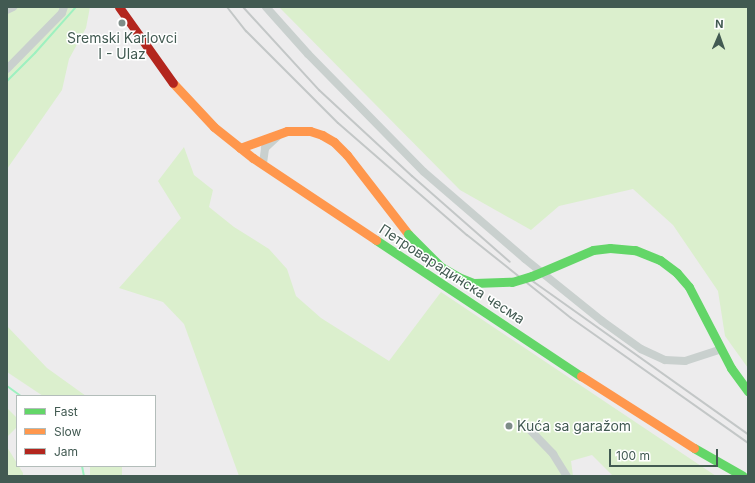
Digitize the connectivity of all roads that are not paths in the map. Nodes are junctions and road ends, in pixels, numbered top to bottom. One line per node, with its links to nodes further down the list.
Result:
1 (14, 7): 5 (street)
2 (64, 7): 6 (street)
3 (119, 7): 8 (main road, Петроварадинска чесма)
4 (266, 7): 10 (street)
5 (7, 10)
6 (7, 69)
7 (280, 133): 8 (main road); 9 (street); 10 (main road, bridge)
8 (240, 148): 9 (main road, Петроварадинска чесма)
9 (263, 164): 13 (main road, Петроварадинска чесма)
10 (721, 349): 11 (main road)
11 (748, 391)
12 (532, 431): 14 (street)
13 (724, 466): 15 (main road); 16 (main road, Петроварадинска чесма)
14 (567, 476)
15 (730, 476)
16 (743, 476)

